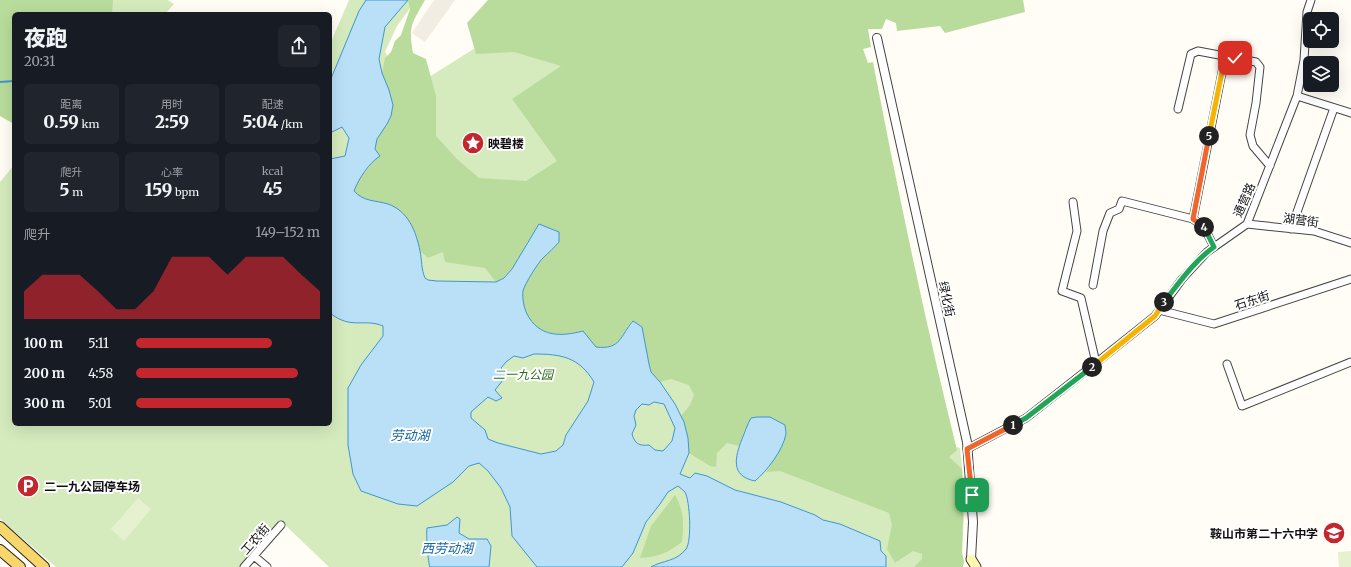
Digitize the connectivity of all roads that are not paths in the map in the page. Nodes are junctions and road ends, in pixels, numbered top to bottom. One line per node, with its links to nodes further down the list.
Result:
1 (1311, 0): 4 (street, 通营路)
2 (877, 38): 21 (street, 绿化街)
3 (1225, 57): 6 (street); 8 (street); 10 (street)
4 (1298, 96): 5 (street); 8 (street, 通营路)
5 (1334, 108): 7 (street); 12 (street)
6 (1178, 109)
7 (1351, 113)
8 (1270, 166): 11 (street, 通营路)
9 (1073, 202): 19 (street)
10 (1193, 219): 14 (street); 16 (street)
11 (1248, 224): 12 (street, 湖营街); 14 (street, 通营路)
12 (1291, 228): 13 (street, 湖营街)
13 (1351, 243)
14 (1214, 247): 17 (street, 通营路)
15 (1351, 279): 17 (street, 石东街)
16 (1093, 285)
17 (1158, 310): 19 (street, 通营路)
18 (1351, 362): 20 (street)
19 (1096, 363): 21 (street, 通营路)
20 (1227, 364)
21 (967, 449): 26 (street, 绿化街)
22 (282, 525): 25 (street, 工农街)
23 (0, 527): 28 (main road)
24 (0, 550): 27 (main road)
25 (254, 556): 29 (street, 工农街); 30 (street)
26 (972, 564)
27 (20, 567)
28 (44, 567)
29 (244, 567)
30 (267, 567)

